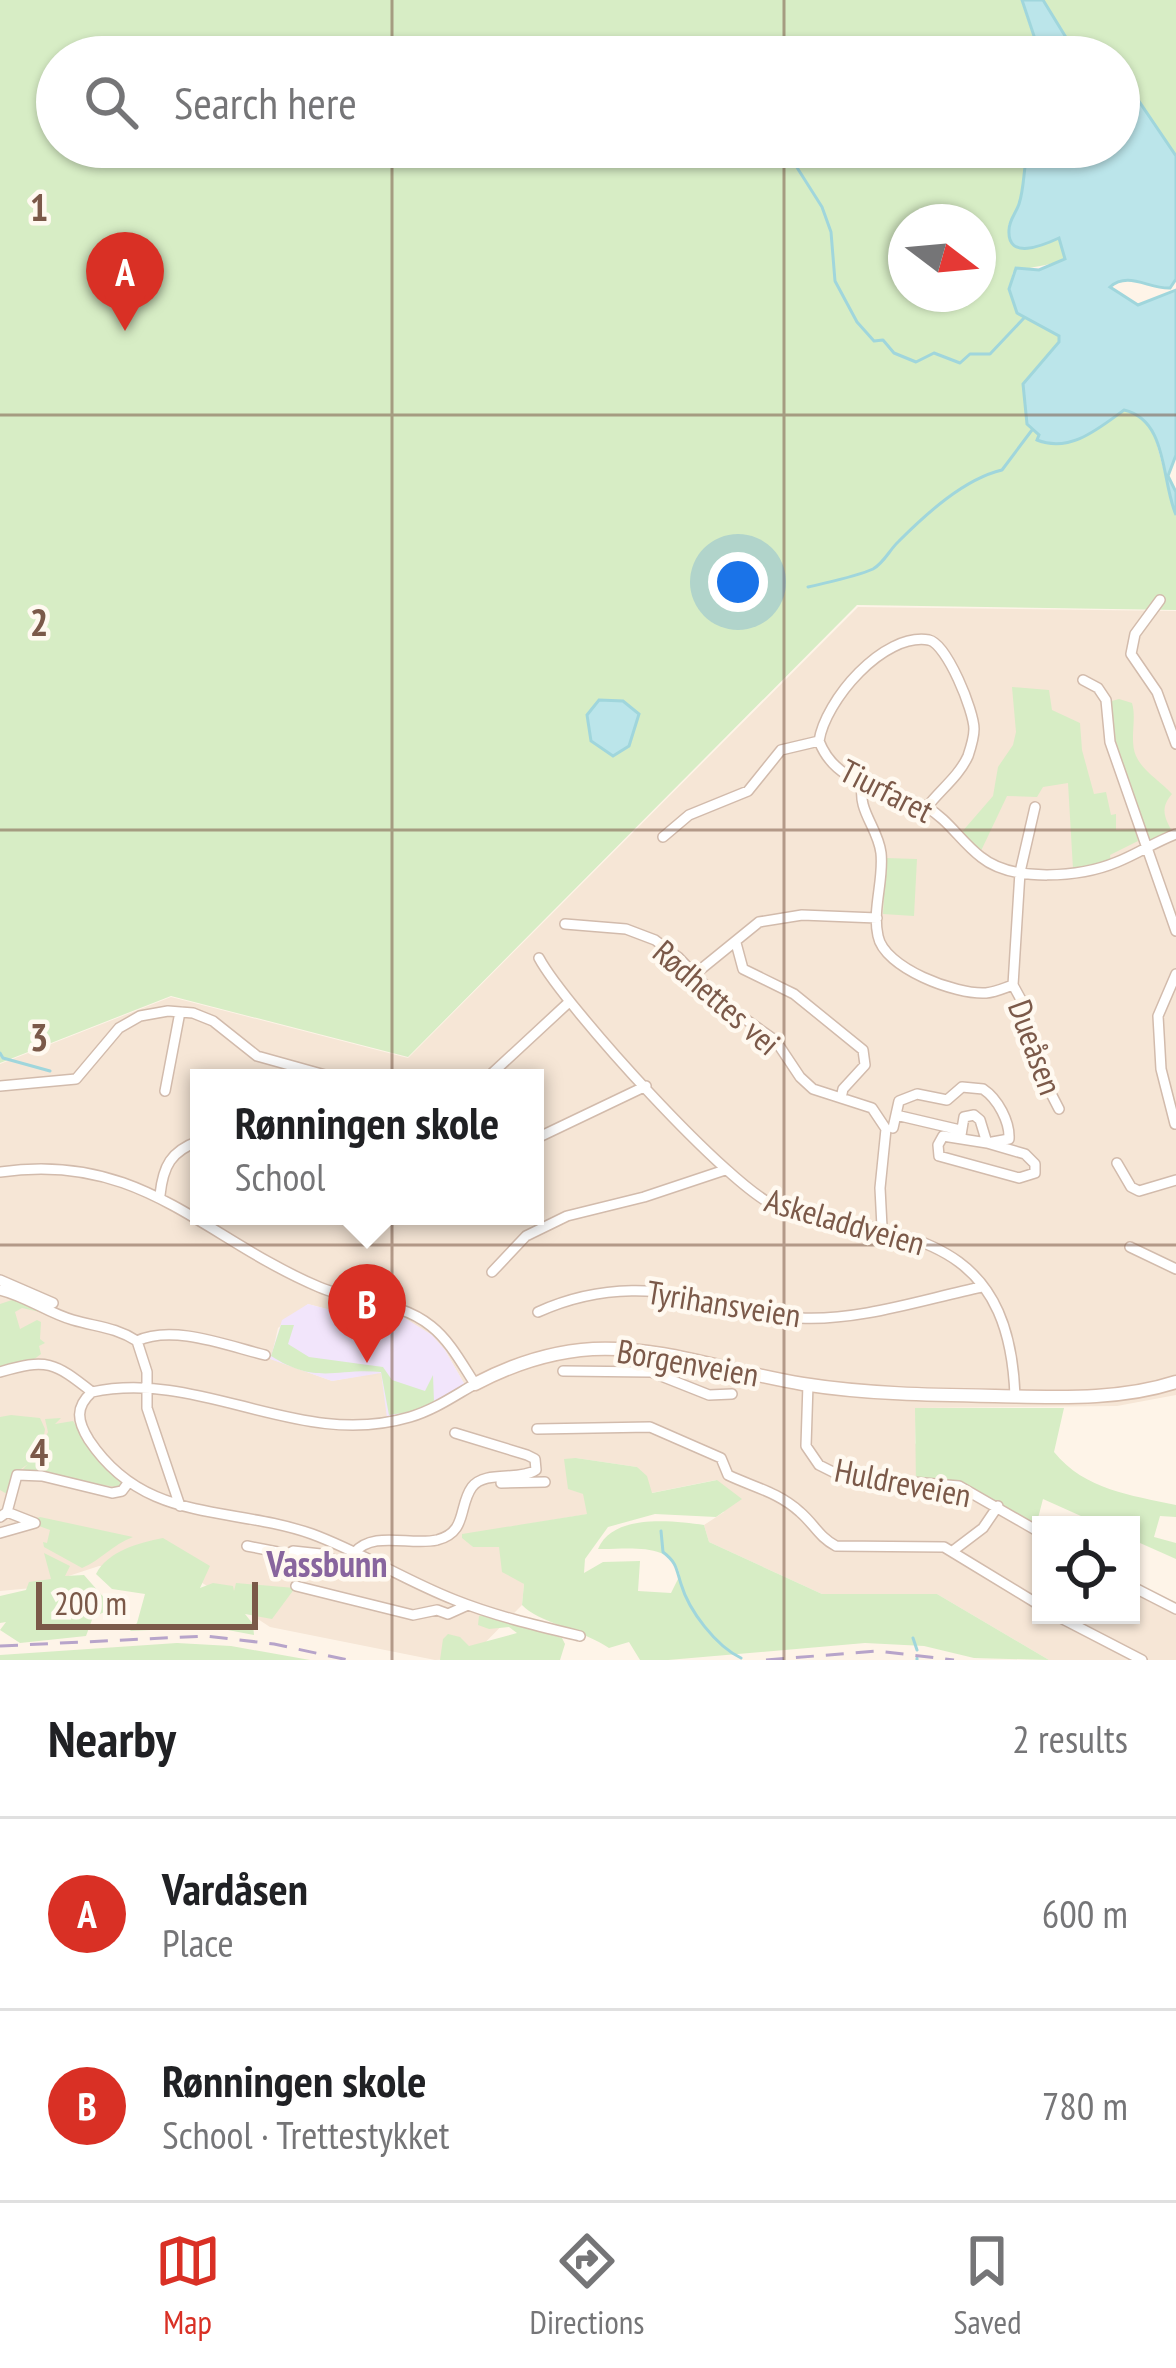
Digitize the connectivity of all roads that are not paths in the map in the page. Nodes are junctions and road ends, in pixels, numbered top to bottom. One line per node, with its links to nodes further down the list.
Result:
1 (1160, 600): 4 (street)
2 (1082, 680): 10 (street)
3 (819, 740): 5 (street, Tiurfaret); 6 (street); 9 (street)
4 (1176, 745)
5 (863, 783): 6 (street, Tiurfaret); 12 (street)
6 (927, 807): 11 (street, Tiurfaret)
7 (1035, 807): 11 (street)
8 (1176, 834): 10 (street, Tiurfaret)
9 (663, 837)
10 (1148, 849): 11 (street, Tiurfaret); 14 (street)
11 (1020, 872): 19 (street, Dueåsen)
12 (877, 918): 15 (street); 19 (street, Dueåsen)
13 (565, 924): 17 (street, Rødhettes vei)
14 (1176, 931)
15 (736, 943): 17 (street); 27 (street)
16 (539, 958): 20 (street, Askeladdveien)
17 (695, 974): 27 (street, Rødhettes vei)
18 (1176, 974): 30 (street)
19 (1013, 985): 28 (street, Dueåsen)
20 (568, 1003): 23 (street); 24 (street, Askeladdveien)
21 (180, 1012): 22 (street); 25 (street); 26 (street)
22 (304, 1069)
23 (498, 1069)
24 (646, 1085): 33 (street); 37 (street, Askeladdveien)
25 (0, 1086)
26 (165, 1091)
27 (841, 1098): 43 (street, Rødhettes vei)
28 (1059, 1108)
29 (896, 1115): 31 (street); 32 (street); 34 (street)
30 (1175, 1124)
31 (893, 1128)
32 (960, 1133): 34 (street); 34 (street); 34 (street)
33 (544, 1135)
34 (987, 1143)
35 (190, 1146): 40 (street)
36 (1118, 1163): 39 (street)
37 (725, 1170): 43 (street, Askeladdveien); 46 (street)
38 (0, 1172): 40 (street)
39 (1176, 1180)
40 (160, 1195): 41 (street)
41 (190, 1213)
42 (210, 1225): 57 (street)
43 (883, 1227): 48 (street, Askeladdveien)
44 (1130, 1247): 45 (street)
45 (1176, 1269)
46 (492, 1272)
47 (0, 1280): 51 (street)
48 (982, 1287): 50 (street, Tyrihansveien); 62 (street, Askeladdveien)
49 (0, 1290): 51 (street)
50 (538, 1312)
51 (69, 1319): 52 (street)
52 (137, 1341): 53 (street); 59 (street)
53 (266, 1355)
54 (563, 1371): 61 (street)
55 (0, 1372): 60 (street)
56 (1176, 1382): 62 (street, Borgenveien)
57 (475, 1384): 58 (street, Borgenveien); 59 (street, Borgenveien)
58 (808, 1384): 62 (street, Borgenveien); 69 (street, Huldreveien)
59 (147, 1385): 60 (street, Borgenveien); 68 (street)
60 (92, 1392): 67 (street)
61 (732, 1394)
62 (1015, 1396)
63 (537, 1429): 74 (street, Huldreveien)
64 (455, 1433): 65 (street)
65 (491, 1478): 66 (street); 75 (street)
66 (545, 1482)
67 (128, 1483): 68 (street); 70 (street)
68 (180, 1506): 75 (street)
69 (998, 1506): 71 (street, Huldreveien); 74 (street, Huldreveien)
70 (4, 1515): 72 (street)
71 (1032, 1527)
72 (0, 1533)
73 (247, 1546): 76 (street)
74 (954, 1550): 79 (street, Huldreveien)
75 (354, 1553): 80 (street)
76 (288, 1554): 76 (street)
77 (296, 1586): 80 (street)
78 (1140, 1591): 81 (street)
79 (1032, 1600)
80 (468, 1605): 83 (street)
81 (1176, 1609)
82 (1072, 1624): 84 (street)
83 (580, 1636)
84 (1142, 1660)

